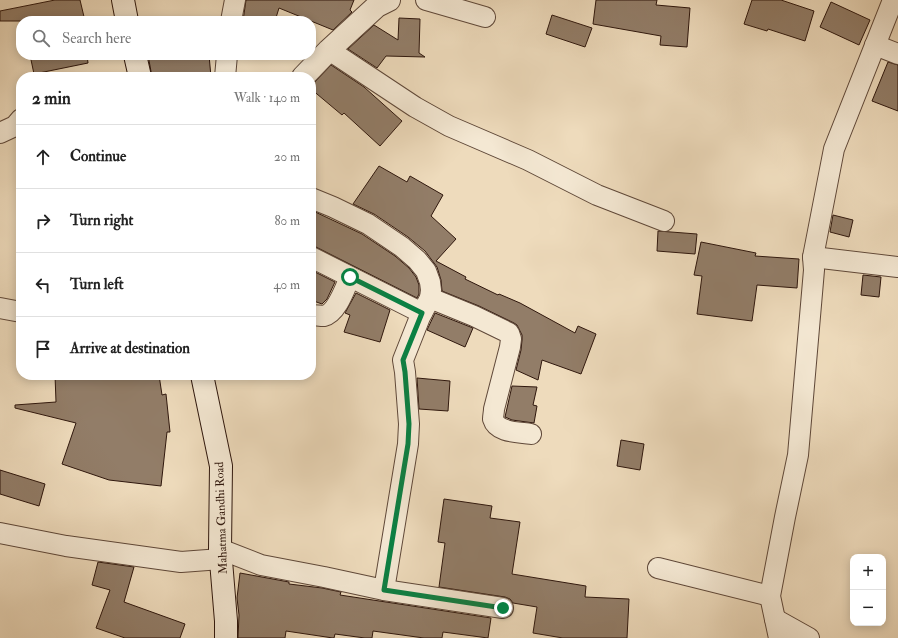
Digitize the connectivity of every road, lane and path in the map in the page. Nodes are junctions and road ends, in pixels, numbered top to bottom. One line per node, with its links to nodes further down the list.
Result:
1 (123, 0): 6 (main road)
2 (234, 0): 7 (street)
3 (389, 0): 10 (main road)
4 (426, 0): 8 (street)
5 (893, 0): 9 (street)
6 (126, 16)
7 (232, 16)
8 (485, 17)
9 (875, 45): 11 (street); 21 (street)
10 (329, 50): 16 (main road); 20 (street)
11 (898, 54)
12 (136, 60): 14 (main road)
13 (227, 60): 15 (street)
14 (139, 72)
15 (225, 72)
16 (308, 72)
17 (16, 125): 18 (street)
18 (0, 132)
19 (316, 200): 25 (street)
20 (664, 222)
21 (813, 257): 23 (street); 35 (street)
22 (316, 260): 24 (street)
23 (898, 267)
24 (350, 277): 25 (street); 28 (street)
25 (426, 306): 30 (street); 34 (street)
26 (0, 308): 27 (street)
27 (16, 311)
28 (316, 315)
29 (203, 380): 32 (main road, Mahatma Gandhi Road)
30 (531, 434)
31 (0, 533): 32 (street)
32 (221, 554): 34 (street); 38 (main road, Mahatma Gandhi Road)
33 (658, 568): 35 (street)
34 (384, 590): 36 (street)
35 (770, 596): 37 (street)
36 (503, 608)
37 (777, 629): 39 (street)
38 (226, 638)
39 (809, 638)

